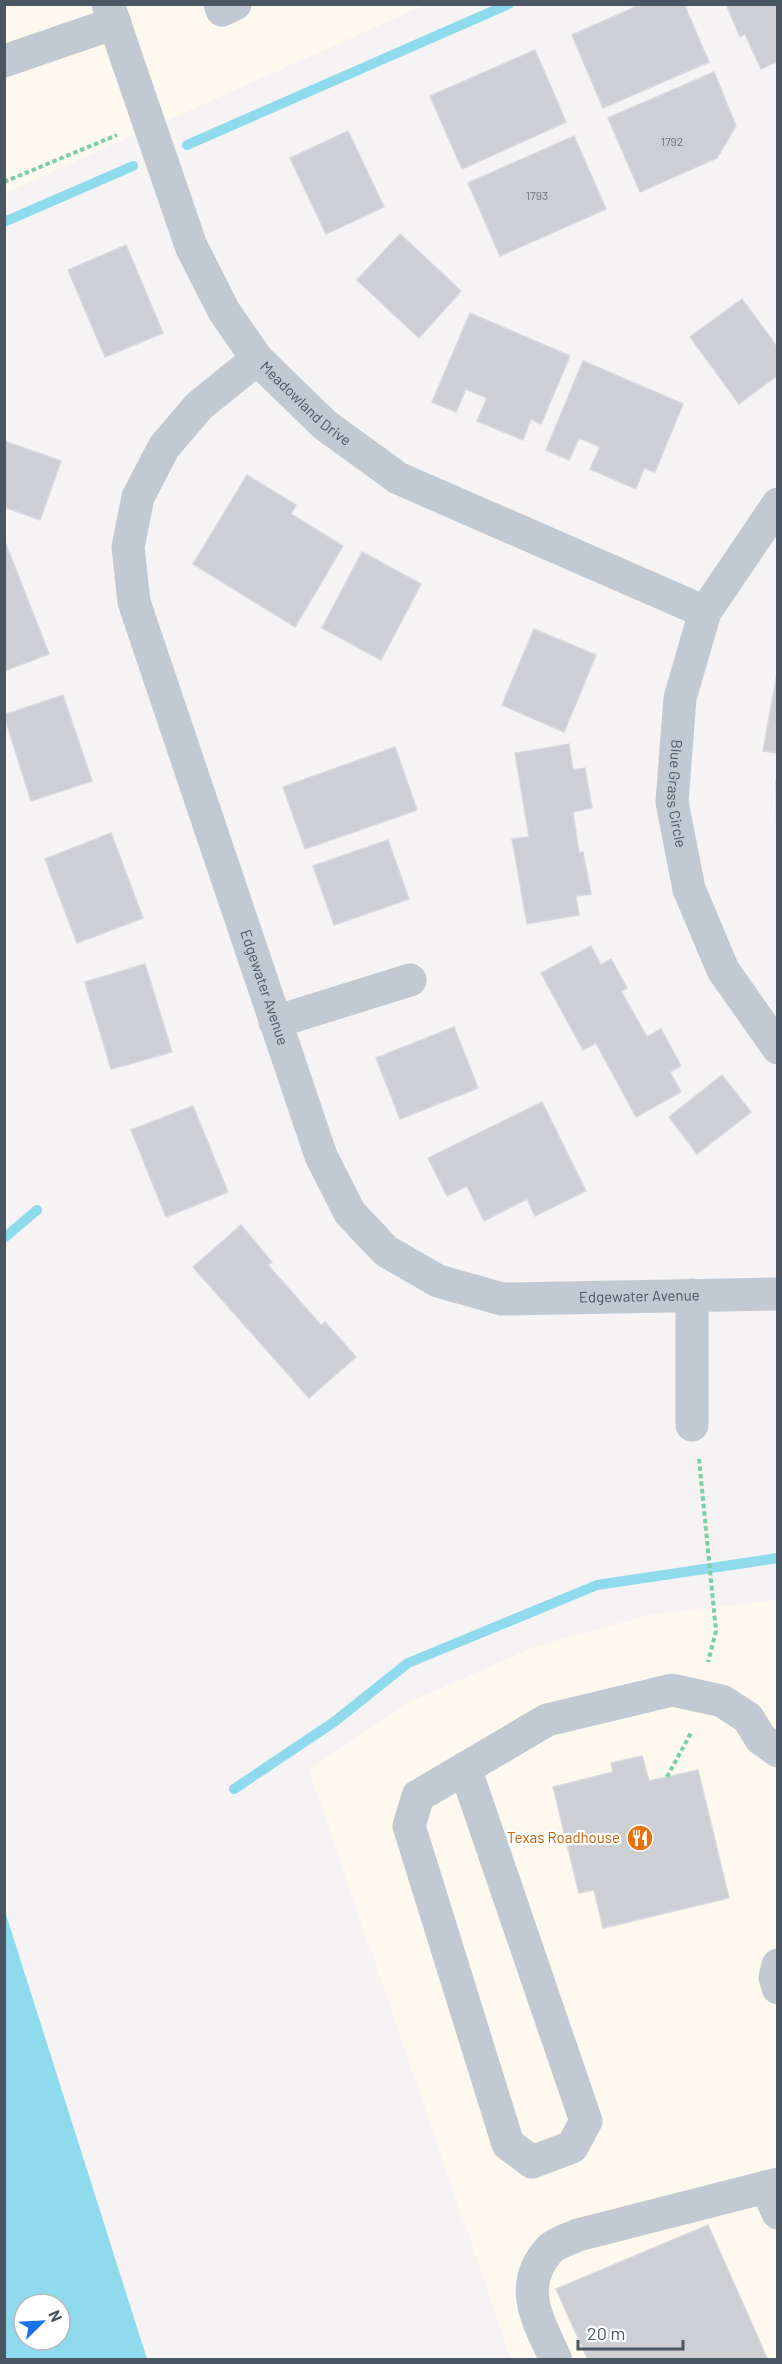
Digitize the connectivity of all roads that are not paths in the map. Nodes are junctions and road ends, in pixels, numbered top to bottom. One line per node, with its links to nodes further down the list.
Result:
1 (220, 4): 2 (street)
2 (235, 4)
3 (112, 14): 4 (street); 5 (street, Meadowland Drive)
4 (5, 59)
5 (257, 359): 7 (street, Meadowland Drive); 9 (street, Edgewater Avenue)
6 (777, 504): 7 (street, Blue Grass Circle)
7 (705, 612): 10 (street, Blue Grass Circle)
8 (410, 980): 9 (street)
9 (275, 1022): 12 (street, Edgewater Avenue)
10 (775, 1040)
11 (777, 1294): 12 (street, Edgewater Avenue)
12 (692, 1295): 13 (street)
13 (696, 1437)
14 (777, 1751): 15 (street)
15 (465, 1768): 15 (street)
16 (777, 1965): 17 (street)
17 (777, 1988)
18 (774, 2194): 19 (street)
19 (555, 2360)

